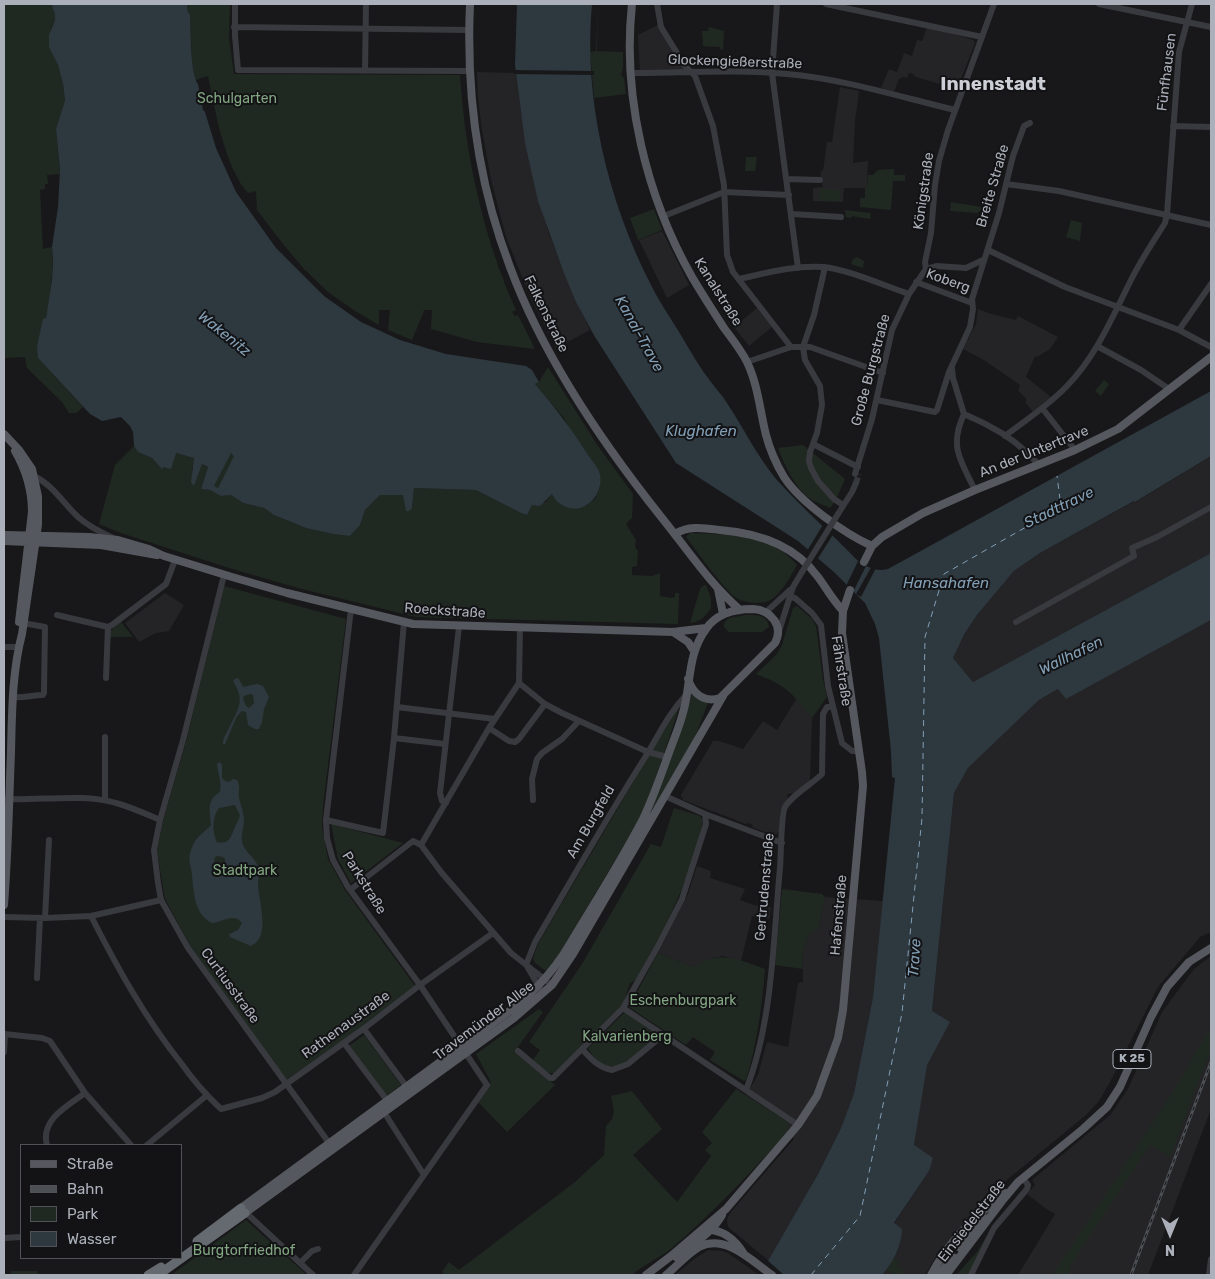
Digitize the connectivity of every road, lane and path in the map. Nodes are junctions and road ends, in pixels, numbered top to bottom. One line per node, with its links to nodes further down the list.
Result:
1 (235, 4): 12 (street)
2 (366, 4): 14 (street)
3 (470, 4): 15 (main road, Falkenstraße)
4 (632, 4): 20 (main road, Kanalstraße)
5 (657, 4): 19 (street)
6 (777, 4): 21 (street)
7 (826, 4): 16 (street)
8 (994, 4): 16 (street, Königstraße)
9 (1099, 4): 11 (street)
10 (1192, 4): 11 (street, Fünfhausen)
11 (1187, 21): 13 (street); 24 (street, Fünfhausen)
12 (234, 27): 14 (street); 17 (street)
13 (1211, 27)
14 (366, 29): 15 (street); 17 (street)
15 (469, 30): 18 (main road, Falkenstraße)
16 (982, 37): 22 (street, Königstraße)
17 (365, 71): 18 (street)
18 (469, 71): 72 (main road, Falkenstraße)
19 (691, 72): 20 (street, Glockengießerstraße); 21 (street, Glockengießerstraße); 29 (street)
20 (632, 73): 33 (main road, Kanalstraße)
21 (772, 73): 22 (street, Glockengießerstraße); 26 (street)
22 (955, 110): 40 (street, Königstraße)
23 (1030, 123): 28 (street, Breite Straße)
24 (1173, 126): 25 (street); 32 (street, Fünfhausen)
25 (1211, 127)
26 (788, 179): 27 (street); 30 (street)
27 (820, 180)
28 (1006, 184): 32 (street); 36 (street, Breite Straße)
29 (724, 192): 30 (street); 33 (street); 41 (street)
30 (788, 195): 31 (street)
31 (792, 214): 34 (street); 39 (street)
32 (1167, 214): 35 (street); 46 (street)
33 (664, 216): 53 (main road, Kanalstraße)
34 (841, 217)
35 (1211, 225)
36 (988, 250): 37 (street, Breite Straße); 46 (street)
37 (983, 260): 40 (street, Koberg); 45 (street, Koberg)
38 (825, 267): 39 (street); 44 (street); 50 (street)
39 (798, 268): 41 (street)
40 (926, 269): 42 (street, Koberg)
41 (739, 279): 49 (street)
42 (916, 282): 44 (street, Große Burgstraße); 45 (street, Koberg)
43 (1211, 284): 47 (street)
44 (909, 294): 55 (street, Große Burgstraße)
45 (972, 303): 54 (street)
46 (1118, 307): 47 (street); 48 (street)
47 (1179, 330): 51 (street)
48 (1097, 346): 56 (street); 58 (street)
49 (791, 347): 50 (street); 53 (street)
50 (803, 347): 55 (street); 62 (street)
51 (1211, 347)
52 (1211, 357): 56 (main road, An der Untertrave)
53 (747, 362): 78 (main road, Kanalstraße)
54 (952, 368): 57 (street); 59 (street)
55 (883, 373): 57 (street, Große Burgstraße)
56 (1169, 389): 63 (main road, An der Untertrave)
57 (876, 400): 62 (street, Große Burgstraße)
58 (1042, 408): 61 (street); 63 (street)
59 (964, 414): 61 (street); 68 (street)
60 (5, 435): 64 (main road)
61 (1005, 436): 65 (street)
62 (814, 444): 69 (street)
63 (1075, 450): 65 (main road, An der Untertrave)
64 (24, 462): 66 (main road); 74 (main road)
65 (1039, 465): 68 (main road, An der Untertrave)
66 (34, 476): 71 (street, Roeckstraße); 74 (main road)
67 (854, 482): 69 (street)
68 (975, 490): 78 (main road, An der Untertrave)
69 (843, 505): 83 (street, bridge)
70 (1211, 507): 94 (street)
71 (90, 526): 75 (street, Roeckstraße); 76 (street)
72 (675, 534): 84 (main road, Falkenstraße); 89 (main road)
73 (4, 535): 74 (main road)
74 (32, 539): 76 (main road); 77 (main road); 95 (main road); 103 (main road)
75 (118, 540): 76 (main road, Roeckstraße); 79 (main road, Roeckstraße)
76 (88, 541): 79 (main road, Roeckstraße)
77 (4, 542)
78 (872, 546): 81 (main road, An der Untertrave)
79 (164, 556): 80 (main road, Roeckstraße)
80 (175, 560): 82 (main road, Roeckstraße); 97 (street)
81 (864, 562)
82 (224, 575): 87 (main road, Roeckstraße); 130 (street, Curtiusstraße)
83 (793, 587): 86 (street); 90 (street)
84 (718, 589): 88 (main road, Falkenstraße); 91 (main road, Falkenstraße)
85 (850, 590): 89 (main road, Hafenstraße)
86 (790, 597): 101 (street); 112 (street, Fährstraße)
87 (351, 609): 93 (main road, Roeckstraße); 131 (street, Parkstraße)
88 (740, 610): 90 (main road); 91 (main road)
89 (843, 611): 121 (main road, Hafenstraße)
90 (766, 612): 101 (main road)
91 (722, 614): 99 (main road)
92 (57, 615): 97 (street)
93 (404, 622): 96 (main road, Roeckstraße); 113 (street)
94 (1016, 622)
95 (23, 623): 103 (main road); 110 (street)
96 (459, 626): 98 (main road, Roeckstraße); 114 (street)
97 (108, 627): 105 (street)
98 (520, 628): 100 (main road, Roeckstraße); 107 (street)
99 (706, 628): 100 (main road, Roeckstraße); 104 (main road, Travemünder Allee)
100 (673, 632): 104 (main road)
101 (778, 633): 108 (main road, Travemünder Allee)
102 (4, 647): 103 (street)
103 (18, 647): 110 (main road)
104 (694, 650): 106 (main road, Travemünder Allee)
105 (106, 678)
106 (688, 679): 108 (main road); 109 (main road, Travemünder Allee)
107 (519, 683): 111 (street); 115 (street)
108 (724, 695): 124 (main road, Travemünder Allee)
109 (686, 696): 122 (street, Am Burgfeld); 123 (main road, Travemünder Allee)
110 (14, 697): 125 (main road)
111 (545, 704): 116 (street); 117 (street)
112 (833, 706): 121 (street, Fährstraße); 133 (street, Gertrudenstraße)
113 (398, 707): 114 (street); 119 (street)
114 (449, 713): 115 (street); 120 (street)
115 (495, 719): 117 (street)
116 (579, 721): 122 (street); 127 (street)
117 (489, 728): 128 (street)
118 (105, 737): 126 (street)
119 (394, 738): 120 (street); 131 (street)
120 (445, 744): 128 (street)
121 (859, 751): 165 (main road, Hafenstraße)
122 (648, 752): 123 (street); 143 (street, Am Burgfeld)
123 (667, 757): 145 (main road, Travemünder Allee)
124 (665, 796): 129 (street); 147 (main road, Travemünder Allee)
125 (7, 799): 126 (street); 137 (main road)
126 (104, 800): 130 (street)
127 (533, 800)
128 (446, 803): 134 (street)
129 (705, 814): 133 (street); 149 (street)
130 (160, 820): 136 (street, Curtiusstraße)
131 (326, 820): 135 (street, Parkstraße)
132 (49, 840): 140 (street)
133 (782, 843): 160 (street, Gertrudenstraße)
134 (421, 845): 135 (street); 141 (street)
135 (350, 890): 146 (street, Parkstraße)
136 (161, 900): 138 (street); 158 (street, Curtiusstraße)
137 (4, 905)
138 (91, 916): 140 (street); 162 (street)
139 (4, 917): 140 (street)
140 (42, 918): 144 (street)
141 (493, 933): 143 (street); 146 (street, Rathenaustraße)
142 (1211, 948): 171 (main road, Einsiedelstraße / K 25)
143 (526, 965): 145 (street); 148 (street)
144 (38, 978)
145 (545, 979): 147 (street); 148 (main road, Travemünder Allee)
146 (420, 985): 150 (street, Rathenaustraße); 155 (street, Parkstraße)
147 (552, 985): 148 (main road, Travemünder Allee)
148 (541, 990): 155 (main road, Travemünder Allee)
149 (623, 1008): 152 (street); 154 (street)
150 (364, 1029): 153 (street, Rathenaustraße); 159 (street)
151 (4, 1034): 157 (street); 161 (street)
152 (663, 1035): 154 (street); 160 (street)
153 (344, 1043): 158 (street, Rathenaustraße); 163 (street)
154 (582, 1049): 156 (street)
155 (464, 1050): 159 (main road, Travemünder Allee); 170 (street, Parkstraße)
156 (518, 1051)
157 (4, 1052)
158 (286, 1084): 162 (street, Rathenaustraße); 169 (street, Curtiusstraße)
159 (409, 1089): 163 (main road, Travemünder Allee)
160 (746, 1090): 165 (street)
161 (84, 1093): 166 (street); 167 (street)
162 (206, 1096): 168 (street)
163 (390, 1103): 164 (main road, Travemünder Allee)
164 (382, 1109): 169 (main road, Travemünder Allee); 170 (street)
165 (798, 1125): 173 (main road, Hafenstraße)
166 (47, 1144)
167 (130, 1144)
168 (148, 1144)
169 (331, 1146): 172 (main road, Travemünder Allee)
170 (424, 1175): 191 (street)
171 (1021, 1180): 196 (main road, Einsiedelstraße / K 25); 197 (main road, Einsiedelstraße / K 25); 198 (street, Einsiedelstraße)
172 (243, 1210): 181 (highway, Travemünder Allee); 183 (highway, Travemünder Allee); 187 (street)
173 (715, 1221): 174 (main road); 175 (main road, Hafenstraße); 176 (main road)
174 (711, 1230): 175 (main road); 176 (main road); 179 (main road); 193 (main road)
175 (698, 1232): 192 (main road, Hafenstraße)
176 (726, 1235): 182 (main road)
177 (20, 1237): 178 (street)
178 (4, 1238)
179 (716, 1242): 182 (main road); 194 (main road)
180 (318, 1249): 187 (street)
181 (182, 1251)
182 (746, 1255): 195 (main road)
183 (182, 1257)
184 (172, 1259): 188 (highway)
185 (179, 1259): 189 (highway, Travemünder Allee)
186 (1211, 1259): 199 (street)
187 (300, 1263): 190 (street)
188 (148, 1275)
189 (158, 1275)
190 (313, 1275)
191 (354, 1275)
192 (646, 1275)
193 (653, 1275)
194 (666, 1275)
195 (772, 1275)
196 (934, 1275)
197 (946, 1275)
198 (971, 1275)
199 (1209, 1275)

